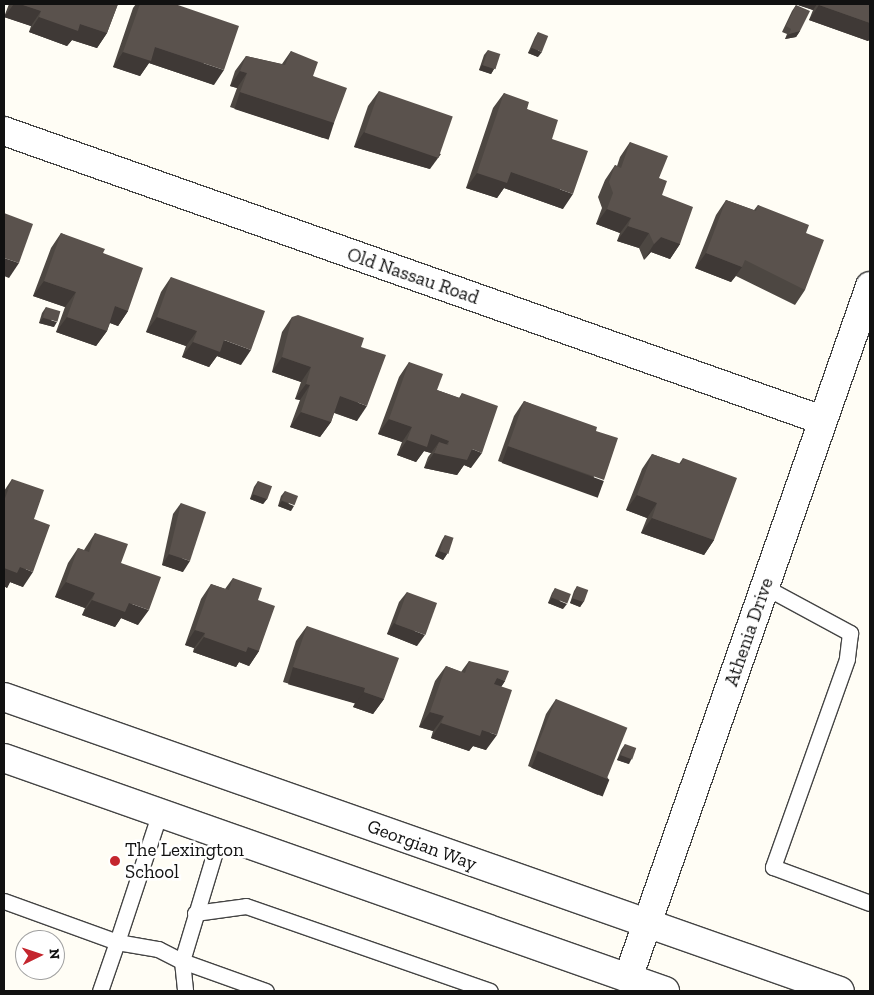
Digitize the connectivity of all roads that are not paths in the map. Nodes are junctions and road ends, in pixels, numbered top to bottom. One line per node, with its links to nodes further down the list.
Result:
1 (4, 131): 3 (street, Old Nassau Road)
2 (870, 286): 3 (street, Athenia Drive)
3 (822, 420): 4 (street, Athenia Drive)
4 (765, 587): 10 (lane); 12 (street, Athenia Drive)
5 (4, 697): 12 (street, Georgian Way)
6 (4, 758): 7 (street)
7 (159, 815): 8 (street); 13 (lane)
8 (220, 835): 11 (lane); 15 (street)
9 (4, 901): 13 (lane)
10 (870, 903)
11 (195, 913): 14 (lane); 19 (lane)
12 (648, 925): 15 (street, Athenia Drive); 21 (street, Georgian Way)
13 (117, 942): 14 (lane); 16 (lane)
14 (182, 961): 17 (lane); 18 (lane)
15 (633, 985): 20 (street)
16 (100, 991)
17 (185, 991)
18 (266, 991)
19 (490, 991)
20 (665, 991)
21 (840, 991)

